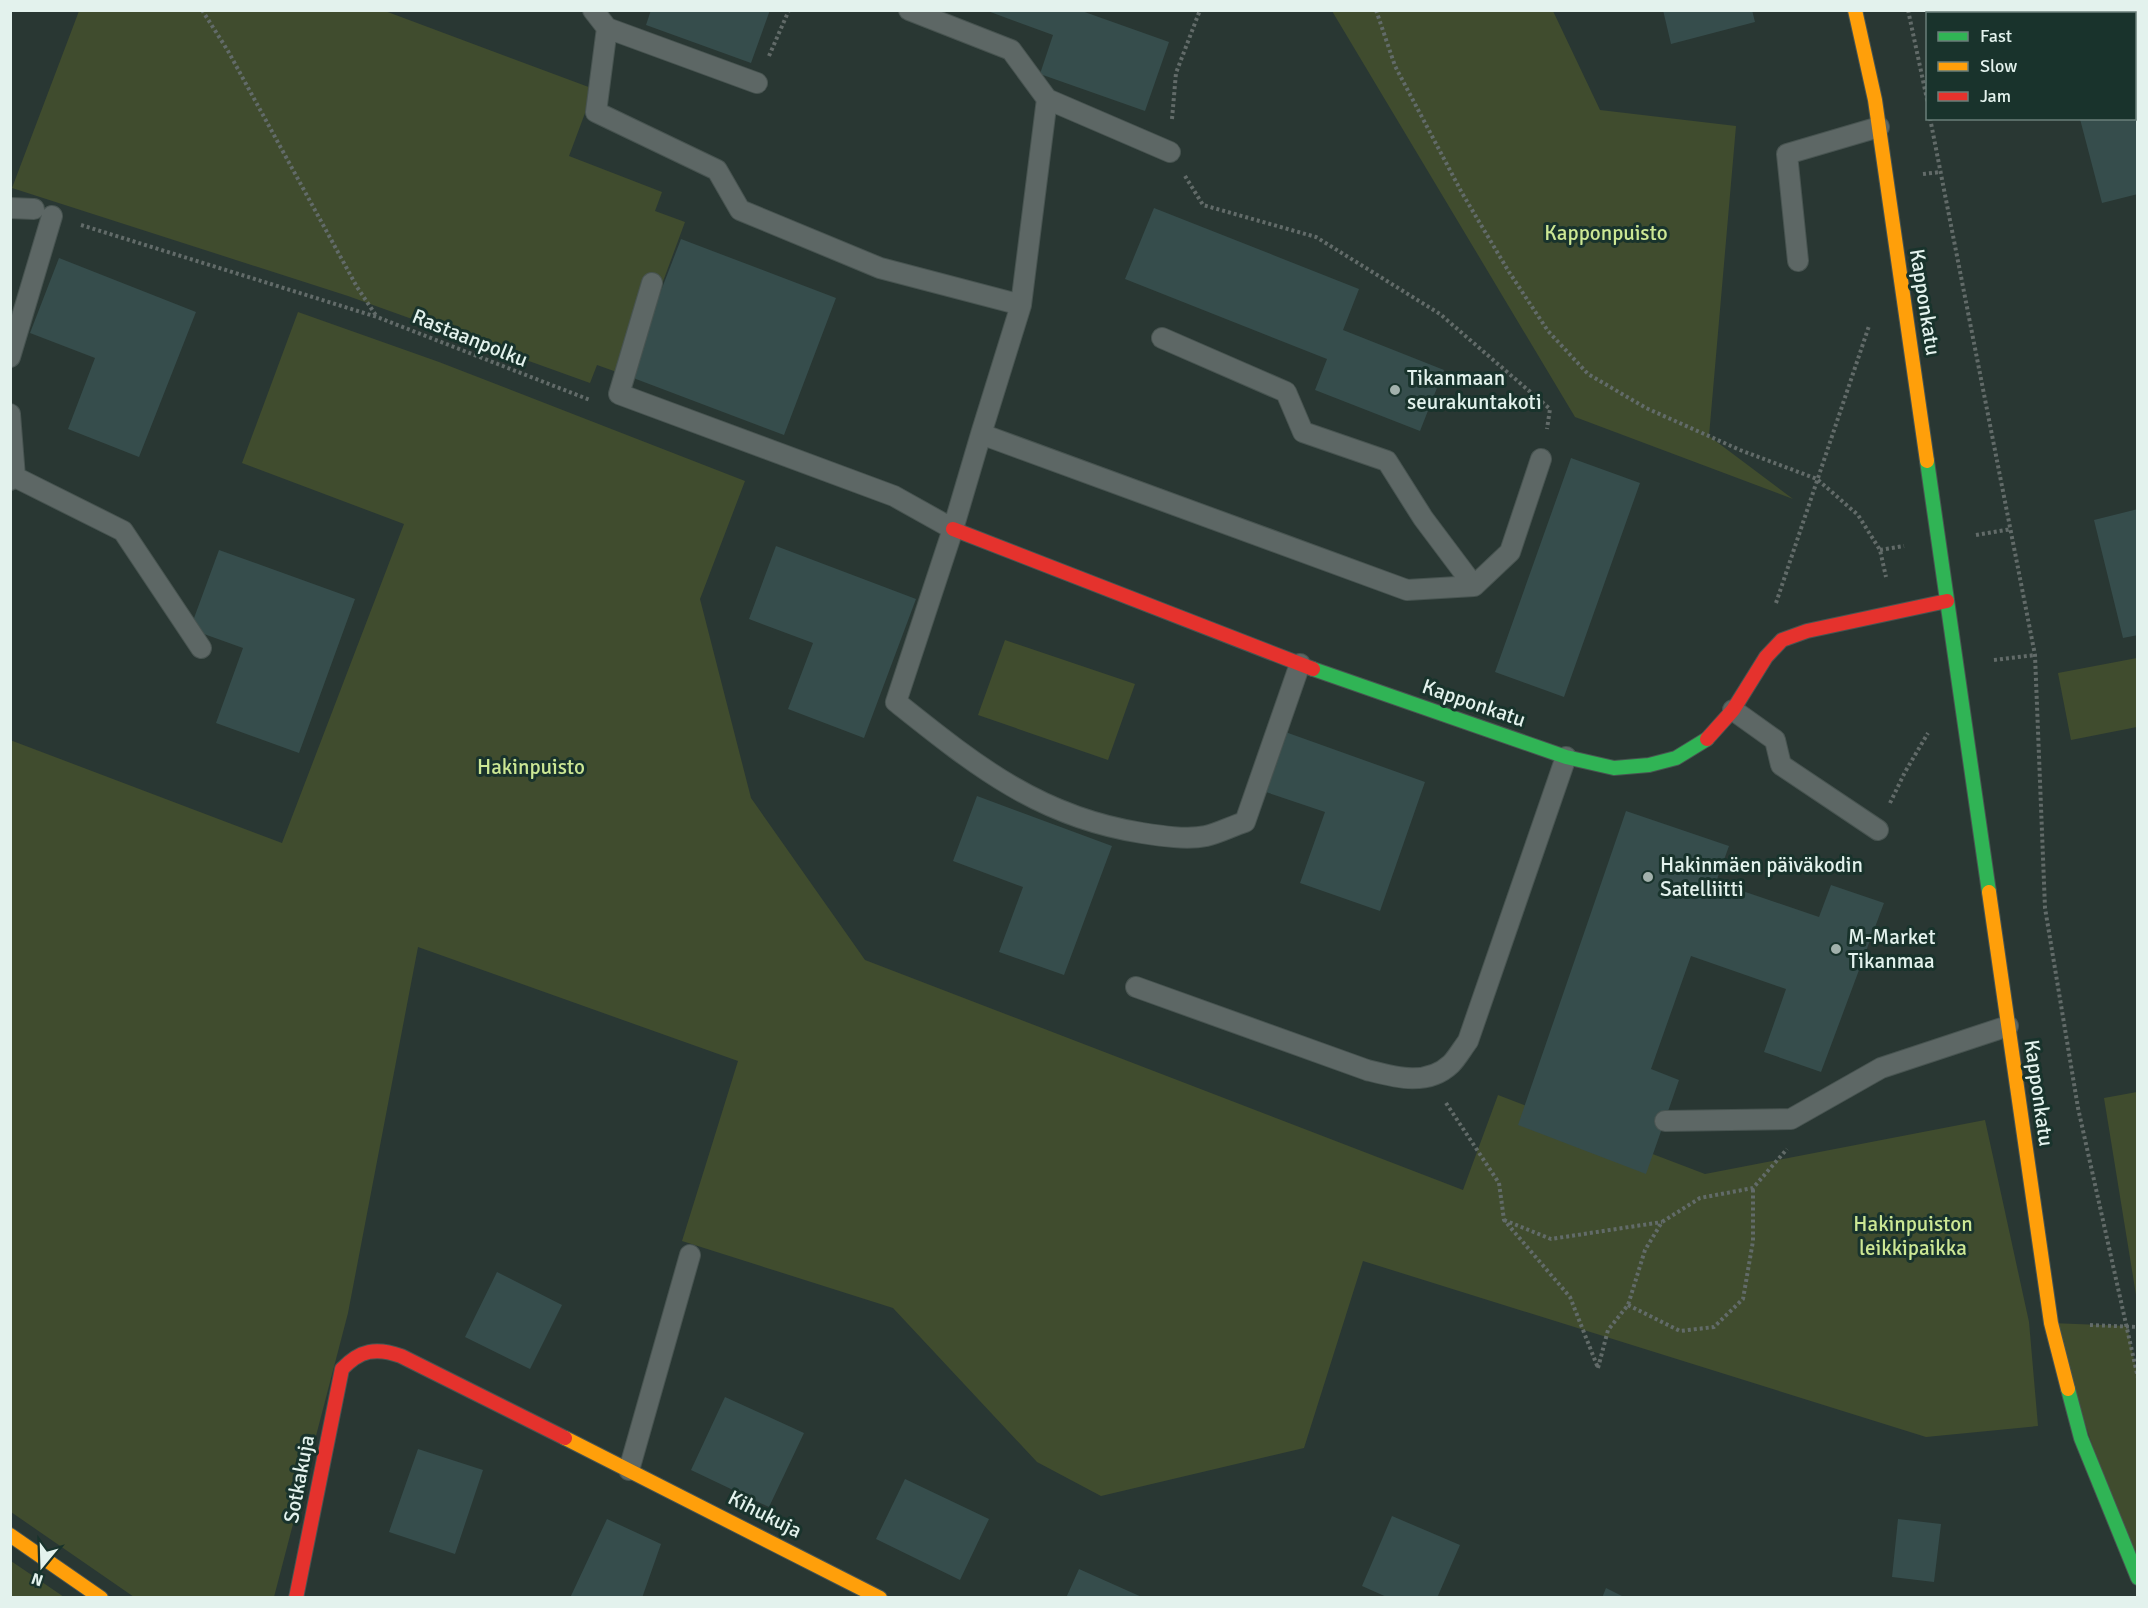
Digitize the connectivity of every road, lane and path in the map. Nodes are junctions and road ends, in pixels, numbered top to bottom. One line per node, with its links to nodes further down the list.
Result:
1 (202, 10): 24 (path)
2 (593, 10): 9 (lane)
3 (789, 10): 10 (path)
4 (909, 10): 12 (lane)
5 (1200, 10): 15 (path)
6 (1376, 10): 33 (path)
7 (1854, 10): 14 (street, Kapponkatu)
8 (1908, 10): 11 (path)
9 (607, 28): 10 (lane); 23 (lane)
10 (757, 83)
11 (1926, 95)
12 (1047, 99): 15 (lane); 23 (lane)
13 (1930, 120): 16 (path)
14 (1879, 127): 17 (street, Kapponkatu); 21 (lane)
15 (1170, 152): 31 (path)
16 (1941, 171): 17 (path); 56 (path)
17 (1886, 178): 36 (street, Kapponkatu)
18 (10, 208): 19 (lane)
19 (33, 209)
20 (52, 216): 24 (path, Rastaanpolku); 27 (lane)
21 (1798, 261)
22 (652, 283): 34 (lane)
23 (1021, 305): 30 (lane)
24 (377, 317): 28 (path, Rastaanpolku)
25 (1871, 320): 33 (path)
26 (1162, 338): 35 (lane)
27 (10, 357)
28 (599, 404)
29 (10, 414): 32 (lane)
30 (981, 434): 34 (lane); 35 (lane)
31 (1541, 459): 35 (lane)
32 (13, 479): 39 (lane)
33 (1817, 479): 37 (path); 38 (path)
34 (953, 529): 40 (street, Kapponkatu); 40 (lane)
35 (1474, 586)
36 (1947, 601): 38 (street, Kapponkatu); 46 (street, Kapponkatu)
37 (1772, 612)
38 (1894, 612): 41 (street, Kapponkatu)
39 (201, 648)
40 (1300, 664): 43 (street, Kapponkatu)
41 (1733, 710): 43 (street, Kapponkatu); 44 (lane)
42 (1929, 732): 44 (path)
43 (1566, 757): 47 (lane)
44 (1878, 830)
45 (1136, 987): 47 (lane)
46 (2008, 1026): 48 (lane); 55 (street, Kapponkatu)
47 (1429, 1077): 51 (path)
48 (1791, 1119): 49 (lane); 50 (path)
49 (1665, 1121)
50 (1753, 1188): 52 (path); 54 (path)
51 (1504, 1220): 52 (path); 54 (path)
52 (1662, 1222): 54 (path)
53 (690, 1255): 60 (lane)
54 (1628, 1305)
55 (2051, 1323): 56 (path); 62 (street, Kapponkatu)
56 (2127, 1326): 57 (path); 59 (path)
57 (2138, 1327)
58 (342, 1369): 60 (street, Kihukuja); 65 (street, Sotkakuja)
59 (2138, 1378)
60 (629, 1470): 66 (street, Kihukuja)
61 (10, 1535): 64 (street)
62 (2129, 1537): 63 (street, Kapponkatu)
63 (2138, 1578)
64 (101, 1598)
65 (296, 1598)
66 (880, 1598)

